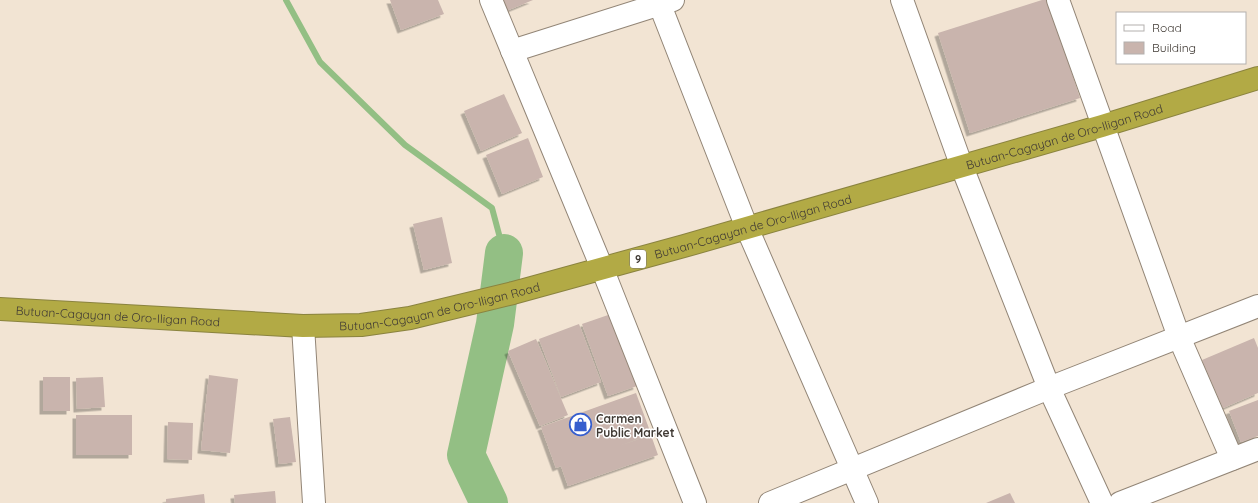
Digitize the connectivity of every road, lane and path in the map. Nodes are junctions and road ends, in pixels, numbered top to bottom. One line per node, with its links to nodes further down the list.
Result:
1 (491, 0): 5 (street)
2 (902, 0): 8 (street)
3 (1058, 0): 7 (street)
4 (663, 1): 5 (street); 9 (street)
5 (512, 51): 10 (street)
6 (1258, 78): 7 (highway, Butuan-Cagayan de Oro-Iligan Road / 9)
7 (1102, 126): 8 (highway, Butuan-Cagayan de Oro-Iligan Road / 9); 14 (street)
8 (962, 167): 9 (highway, Butuan-Cagayan de Oro-Iligan Road / 9); 15 (street)
9 (747, 228): 10 (highway, Butuan-Cagayan de Oro-Iligan Road / 9); 18 (street)
10 (602, 268): 13 (highway, Butuan-Cagayan de Oro-Iligan Road / 9); 20 (street)
11 (1258, 306): 14 (street)
12 (0, 309): 13 (highway, Butuan-Cagayan de Oro-Iligan Road / 9)
13 (303, 326): 19 (street)
14 (1179, 337): 15 (street); 17 (street)
15 (1049, 388): 18 (street); 23 (street)
16 (1258, 449): 17 (street)
17 (1232, 459): 24 (street)
18 (853, 468): 21 (street); 22 (street)
19 (314, 503)
20 (695, 503)
21 (770, 503)
22 (867, 503)
23 (1102, 503)
24 (1120, 503)

